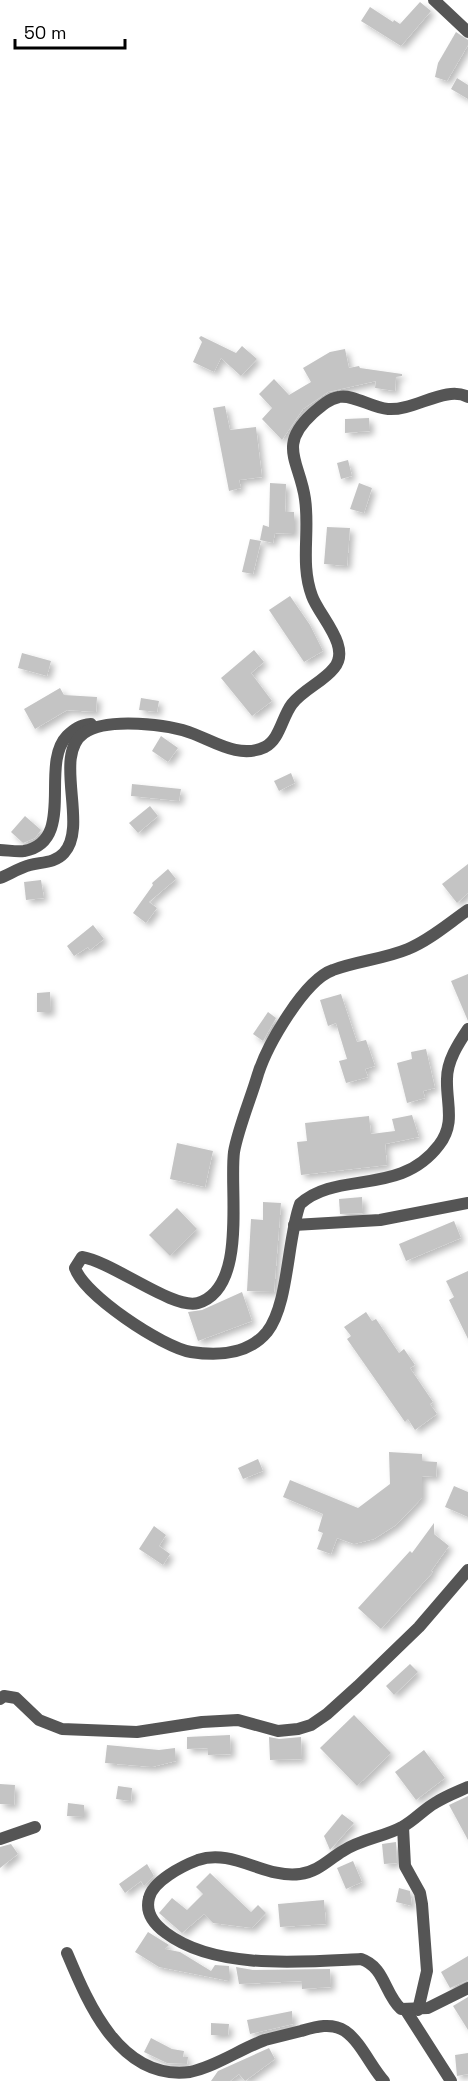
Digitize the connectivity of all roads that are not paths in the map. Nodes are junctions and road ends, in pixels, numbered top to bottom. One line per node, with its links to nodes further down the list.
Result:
1 (434, 0): 2 (street)
2 (468, 32)
3 (468, 397): 4 (street)
4 (107, 724): 5 (street); 6 (street)
5 (0, 850)
6 (0, 878)
7 (468, 910): 10 (street)
8 (468, 1029): 10 (street)
9 (468, 1203): 10 (street)
10 (294, 1225)
11 (468, 1570): 12 (street)
12 (0, 1699)
13 (468, 1787): 15 (street)
14 (35, 1827): 16 (street)
15 (403, 1827): 19 (street); 20 (street)
16 (0, 1839)
17 (67, 1953): 21 (street)
18 (468, 1988): 20 (street)
19 (405, 2009): 20 (street); 22 (street)
20 (418, 2010)
21 (384, 2081)
22 (451, 2081)

